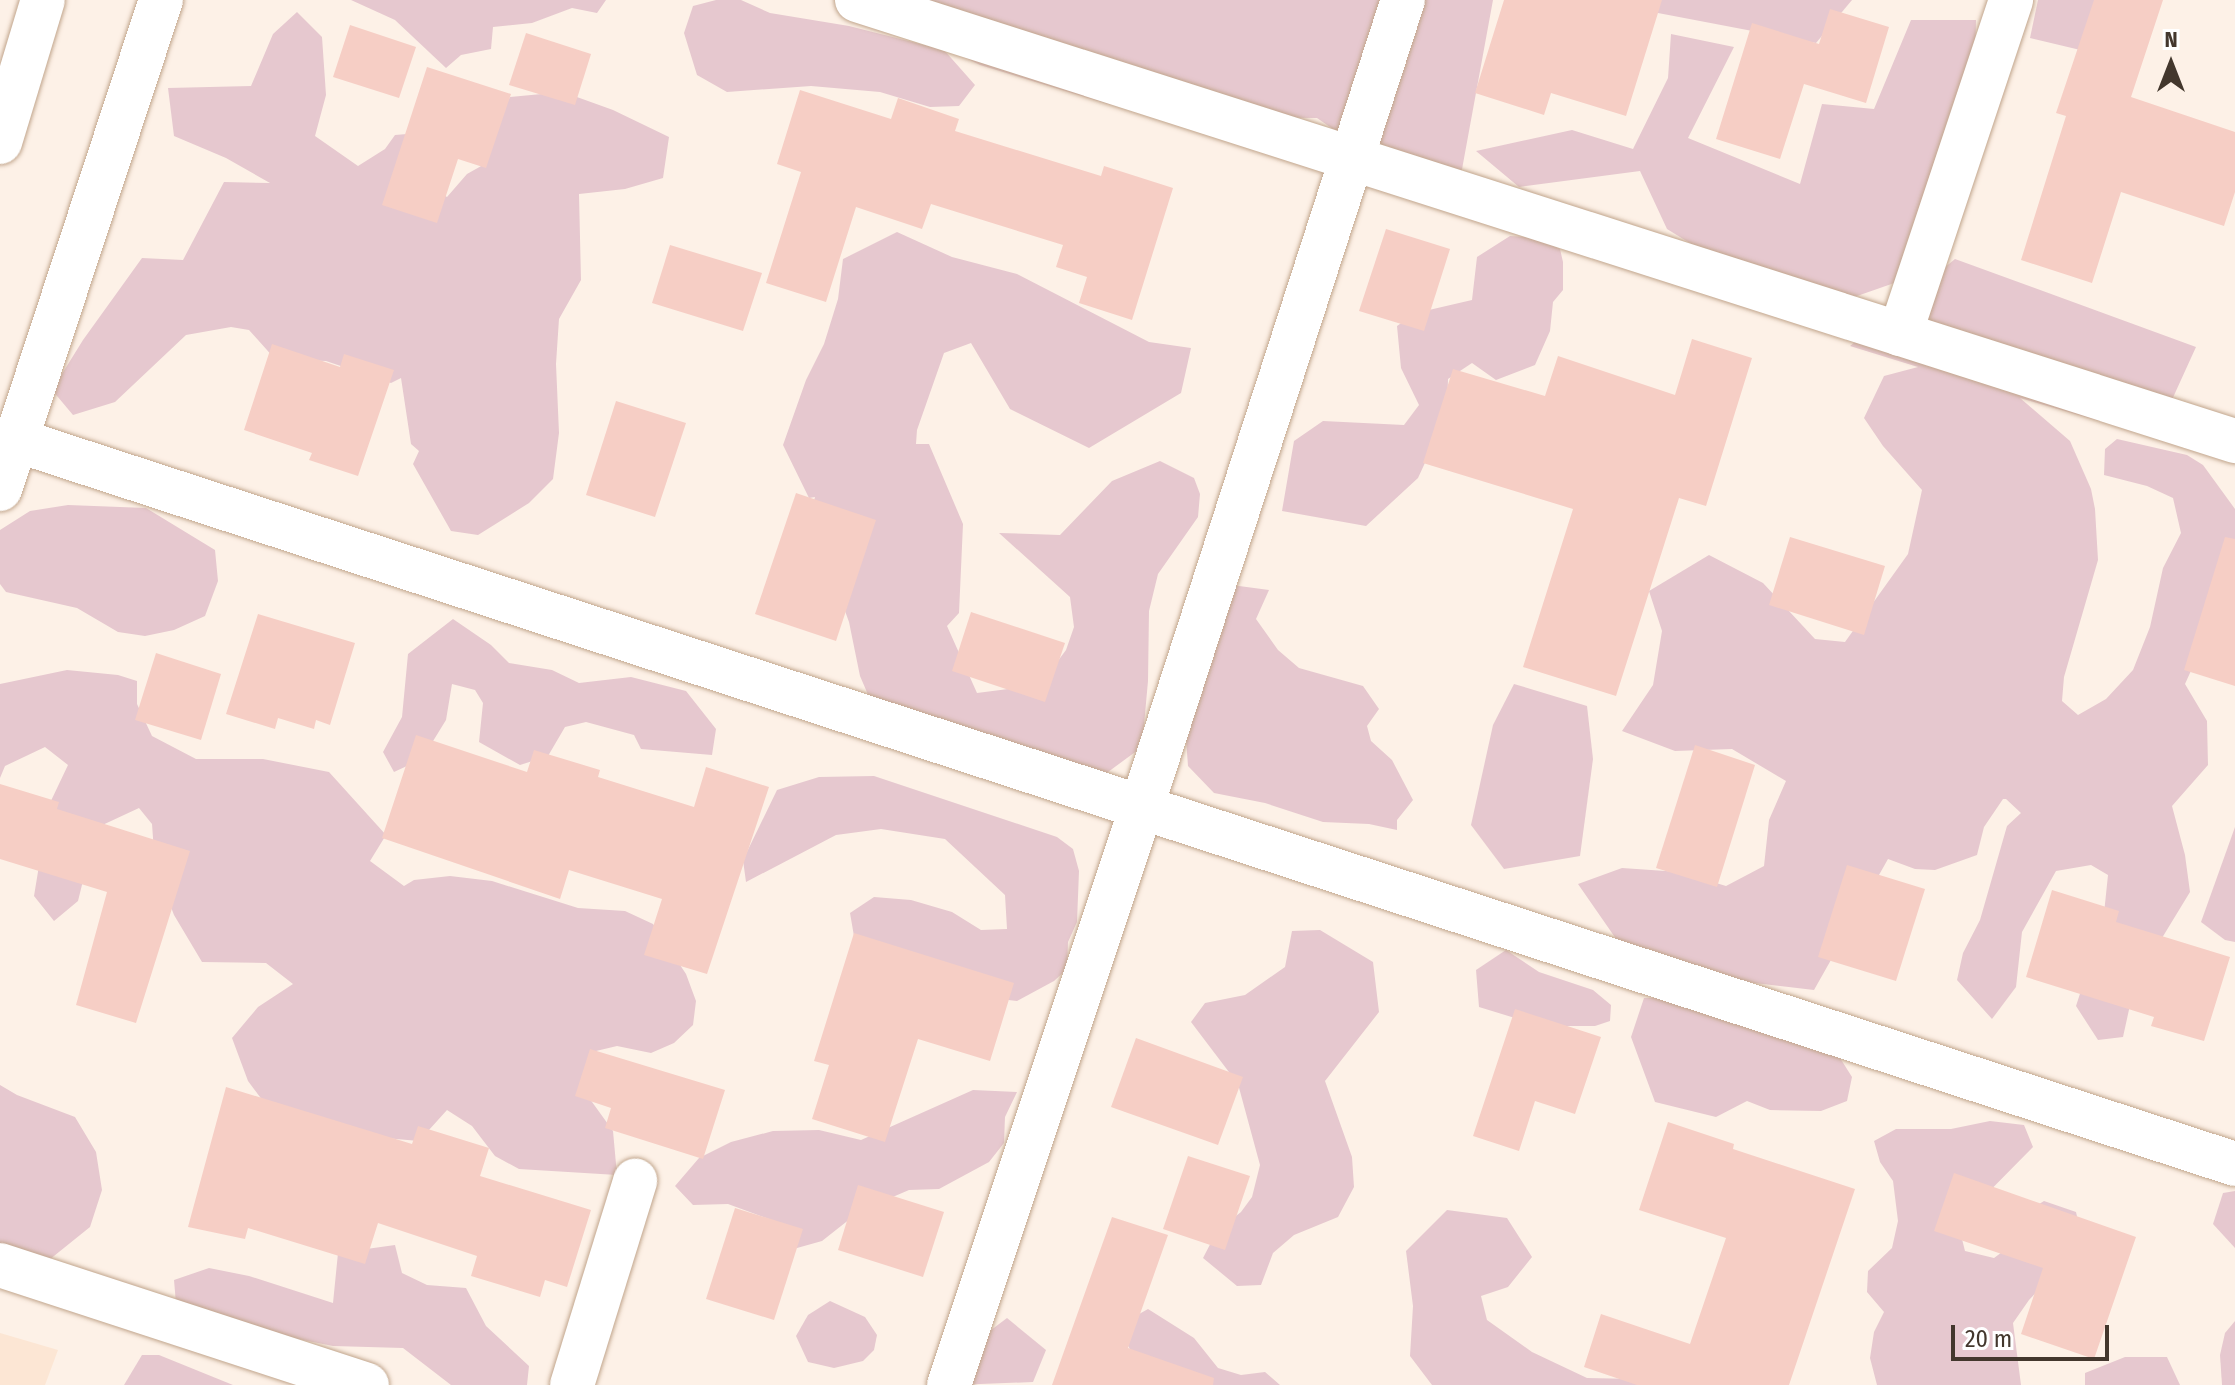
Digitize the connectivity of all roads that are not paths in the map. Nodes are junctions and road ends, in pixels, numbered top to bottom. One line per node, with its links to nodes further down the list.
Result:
1 (43, 0): 6 (street)
2 (161, 0): 9 (street)
3 (857, 0): 7 (street)
4 (1403, 0): 7 (street)
5 (2011, 0): 8 (street)
6 (0, 142)
7 (1350, 157): 8 (street); 12 (street)
8 (1900, 334): 10 (street)
9 (16, 440): 11 (street); 12 (street)
10 (2235, 441)
11 (0, 489)
12 (1142, 806): 13 (street); 18 (street)
13 (2235, 1164)
14 (635, 1181): 17 (street)
15 (0, 1265): 16 (street)
16 (367, 1385)
17 (572, 1385)
18 (949, 1385)

